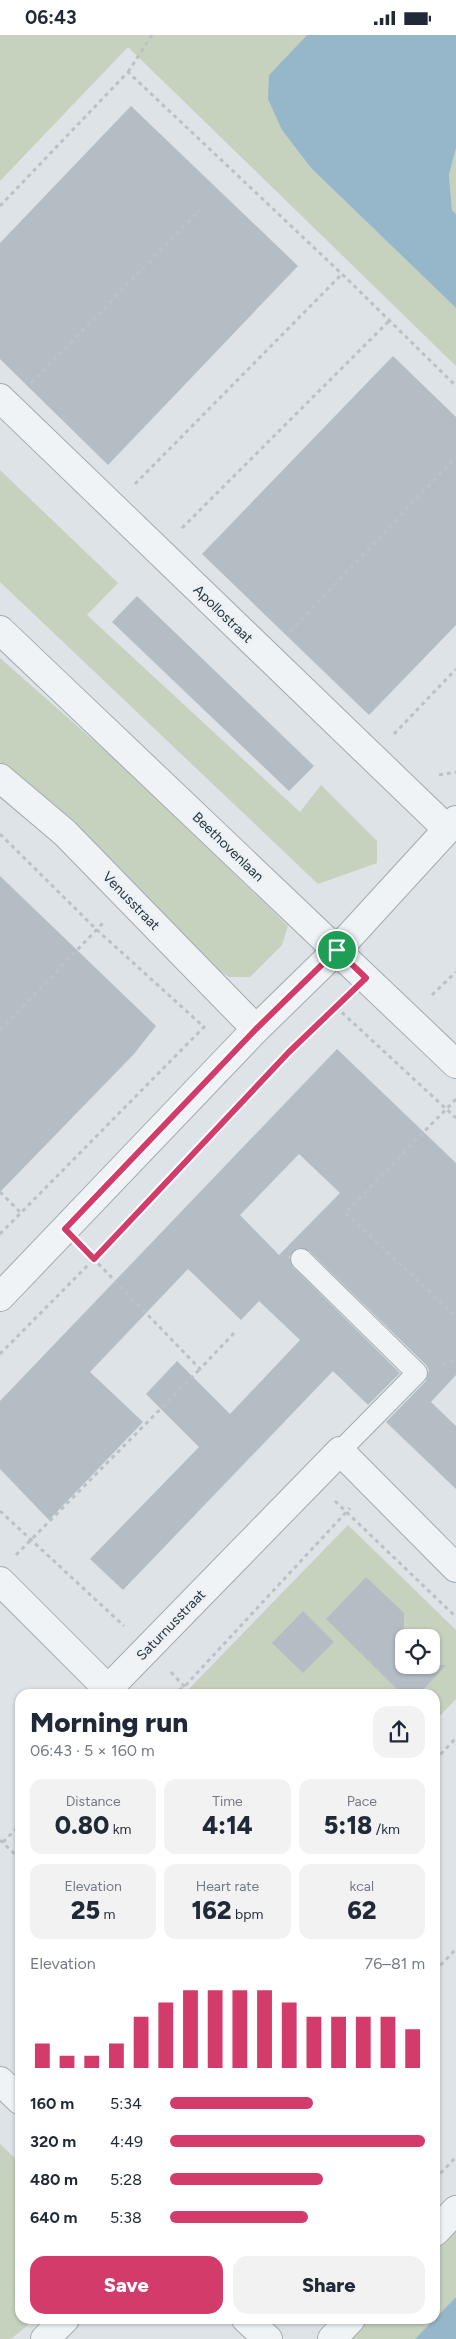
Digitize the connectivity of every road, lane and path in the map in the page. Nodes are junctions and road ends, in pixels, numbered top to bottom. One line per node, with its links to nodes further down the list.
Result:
1 (152, 35): 2 (path)
2 (128, 72): 3 (path); 5 (path)
3 (0, 206)
4 (200, 210): 7 (path)
5 (342, 273): 6 (path); 11 (path)
6 (389, 321): 8 (path); 12 (path)
7 (28, 386)
8 (456, 386)
9 (0, 398): 16 (street, Apollostraat)
10 (453, 460): 14 (path)
11 (133, 487)
12 (180, 531)
13 (0, 630): 20 (street, Beethovenlaan)
14 (288, 634)
15 (0, 778): 18 (street, Venusstraat)
16 (451, 825): 20 (street, Apollostraat)
17 (0, 834): 19 (path)
18 (128, 898): 19 (path); 22 (street, Venusstraat)
19 (97, 929): 24 (path); 26 (path)
20 (337, 950): 21 (street, Beethovenlaan); 25 (street, Apollostraat)
21 (366, 978): 23 (path); 27 (street, Beethovenlaan)
22 (229, 1001): 24 (path); 25 (street, Venusstraat)
23 (336, 1007): 29 (path); 35 (path)
24 (204, 1027): 32 (path)
25 (256, 1029): 33 (street, Apollostraat)
26 (0, 1030)
27 (456, 1064)
28 (456, 1099): 29 (path)
29 (447, 1109): 30 (path); 38 (path)
30 (456, 1118)
31 (0, 1192): 32 (path)
32 (21, 1213): 34 (path)
33 (65, 1229): 35 (path); 37 (street, Apollostraat)
34 (0, 1235)
35 (94, 1259): 40 (path); 41 (path)
36 (301, 1259): 42 (lane, Saturnusstraat)
37 (0, 1297)
38 (456, 1316)
39 (234, 1333): 41 (path)
40 (0, 1354)
41 (200, 1369): 44 (path)
42 (340, 1451): 45 (street); 48 (street, Saturnusstraat)
43 (0, 1511): 44 (path)
44 (30, 1540): 46 (path); 48 (path)
45 (456, 1568)
46 (6, 1570): 48 (street, Saturnusstraat)
47 (456, 1617): 49 (path)
48 (148, 1648)
49 (181, 1689)
50 (456, 1738): 51 (path)
51 (440, 1755)
52 (15, 1829): 53 (path)
53 (1, 1841): 54 (path)
54 (15, 1854)
55 (456, 1949): 56 (path)
56 (440, 1966)
57 (0, 2081): 58 (street)
58 (15, 2095)
59 (456, 2157): 60 (path)
60 (440, 2174)
61 (456, 2210): 62 (street)
62 (440, 2227)
63 (60, 2324): 66 (street)
64 (252, 2324): 67 (street)
65 (347, 2324): 68 (street)
66 (45, 2339)
67 (268, 2339)
68 (332, 2339)

